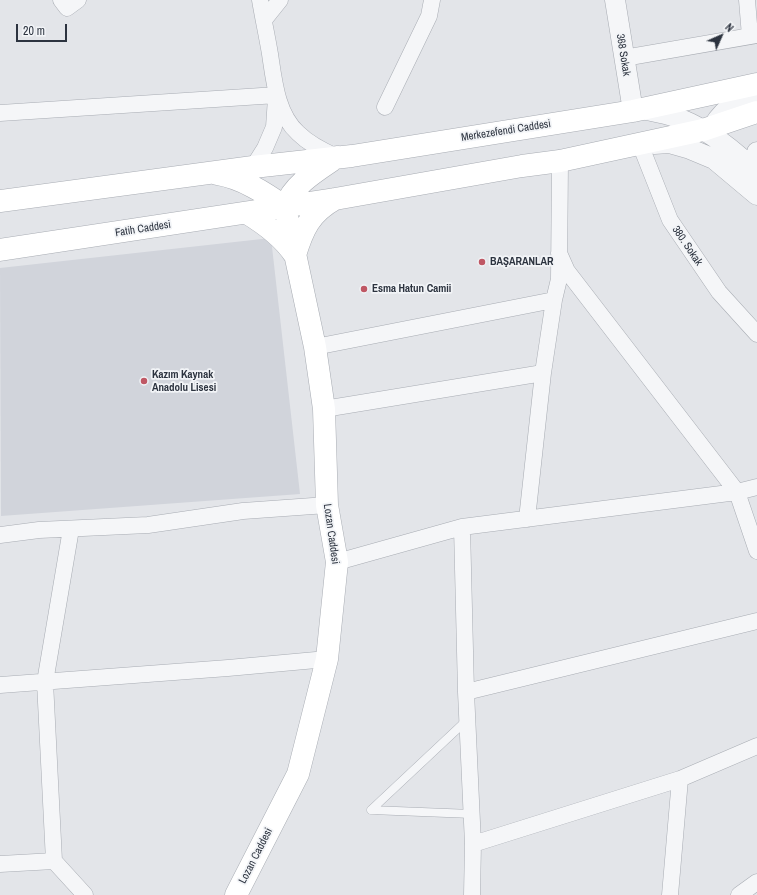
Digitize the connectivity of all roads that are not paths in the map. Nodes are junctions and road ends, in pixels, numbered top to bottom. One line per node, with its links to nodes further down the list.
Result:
1 (61, 0): 2 (street)
2 (78, 0)
3 (260, 0): 8 (street)
4 (280, 0): 8 (street)
5 (432, 0): 14 (street)
6 (615, 0): 10 (street, 368 Sokak)
7 (747, 0): 9 (street)
8 (264, 20): 13 (street)
9 (754, 36): 10 (street)
10 (624, 58): 15 (street, 368 Sokak)
11 (757, 84): 15 (main road, Merkezefendi Caddesi)
12 (757, 90): 18 (street)
13 (277, 95): 17 (street); 20 (street); 23 (street)
14 (385, 107)
15 (637, 110): 18 (street); 20 (main road, Merkezefendi Caddesi)
16 (757, 112): 18 (main road)
17 (0, 113)
18 (708, 130): 19 (main road); 21 (street); 25 (street)
19 (640, 144): 21 (street); 22 (main road); 35 (street, 380. Sokak)
20 (337, 157): 23 (main road, Merkezefendi Caddesi); 29 (main road)
21 (714, 159): 26 (street)
22 (560, 161): 27 (main road); 32 (street)
23 (253, 167): 24 (main road)
24 (210, 173): 28 (main road); 29 (main road)
25 (757, 173)
26 (757, 195)
27 (335, 199): 29 (main road); 33 (main road)
28 (0, 201)
29 (285, 207): 30 (main road, Fatih Caddesi); 33 (main road, Lozan Caddesi)
30 (247, 213): 31 (main road, Fatih Caddesi); 33 (main road)
31 (0, 250)
32 (559, 253): 34 (street); 40 (street)
33 (295, 255): 36 (main road, Lozan Caddesi)
34 (554, 300): 36 (street); 37 (street)
35 (757, 334)
36 (315, 347): 38 (main road, Lozan Caddesi)
37 (543, 373): 38 (street); 42 (street)
38 (324, 409): 41 (main road, Lozan Caddesi)
39 (757, 487): 40 (street)
40 (737, 492): 42 (street); 46 (street)
41 (327, 505): 44 (street); 47 (main road, Lozan Caddesi)
42 (527, 519): 43 (street)
43 (462, 527): 47 (street); 52 (street)
44 (71, 529): 45 (street); 50 (street)
45 (0, 535)
46 (757, 551)
47 (337, 562): 49 (main road, Lozan Caddesi)
48 (757, 621): 52 (street)
49 (327, 659): 50 (street); 62 (main road, Lozan Caddesi)
50 (44, 682): 51 (street); 58 (street)
51 (0, 685)
52 (466, 692): 53 (street)
53 (467, 720): 56 (street); 56 (lane)
54 (757, 746): 55 (street)
55 (680, 779): 57 (street); 64 (street)
56 (472, 814): 57 (street)
57 (473, 844): 63 (street)
58 (54, 861): 59 (street); 61 (street)
59 (0, 864)
60 (757, 882): 65 (street)
61 (85, 895)
62 (236, 895)
63 (472, 895)
64 (670, 895)
65 (739, 895)

